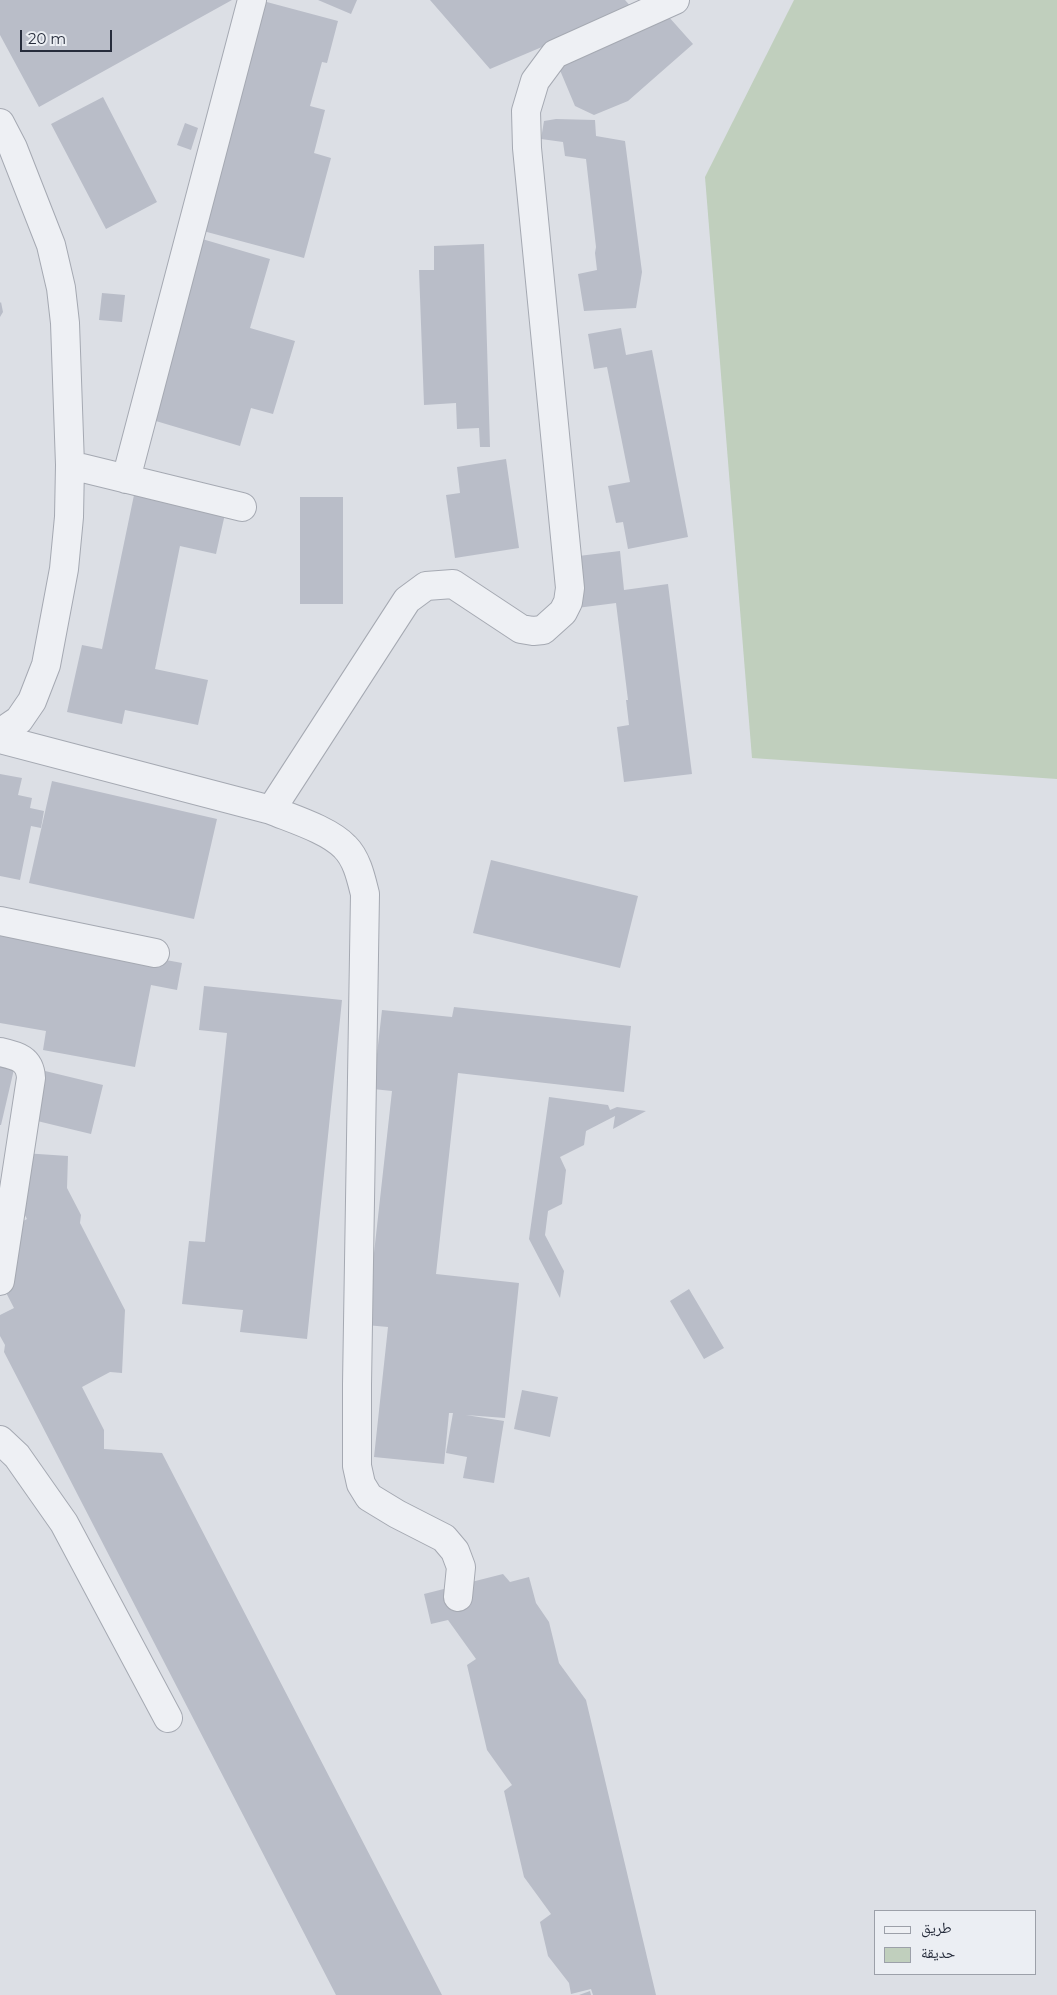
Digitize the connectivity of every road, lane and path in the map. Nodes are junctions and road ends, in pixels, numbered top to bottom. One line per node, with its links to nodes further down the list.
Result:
1 (252, 0): 5 (street)
2 (675, 0): 9 (street)
3 (0, 123): 4 (street)
4 (70, 465): 5 (street); 7 (street)
5 (126, 479): 6 (street)
6 (242, 507)
7 (0, 733)
8 (0, 739): 9 (street)
9 (271, 810): 15 (street)
10 (0, 921): 11 (street)
11 (155, 952)
12 (0, 1052): 13 (street)
13 (0, 1281)
14 (0, 1440): 16 (street)
15 (458, 1597)
16 (168, 1718)

